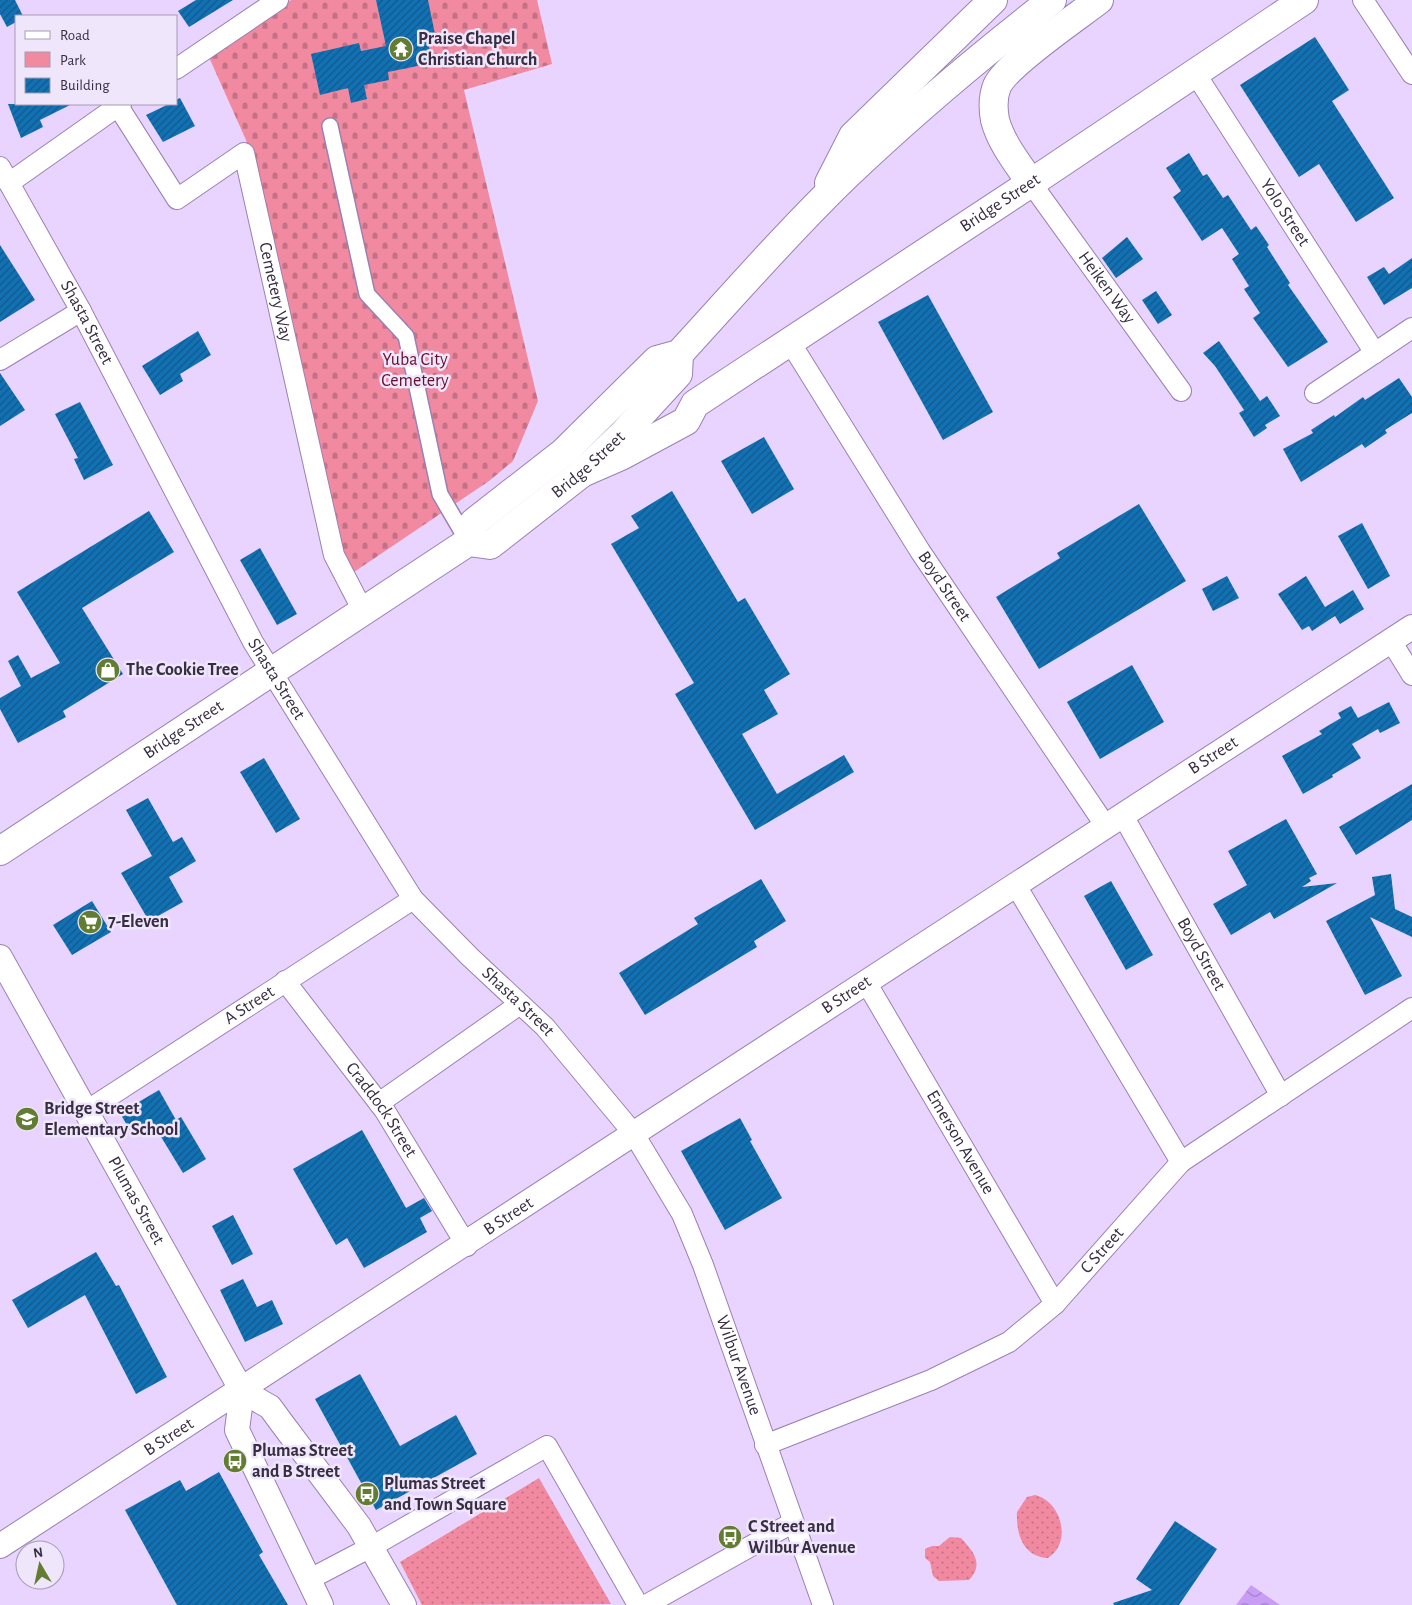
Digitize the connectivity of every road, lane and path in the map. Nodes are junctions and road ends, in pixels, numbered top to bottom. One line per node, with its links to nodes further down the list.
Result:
1 (278, 0): 7 (street)
2 (993, 0): 14 (main road)
3 (1052, 0): 14 (main road)
4 (1099, 0): 13 (main road)
5 (1304, 0): 8 (main road, Bridge Street)
6 (1363, 0): 9 (street)
7 (178, 68)
8 (1195, 73): 13 (main road, Bridge Street); 18 (street, Yolo Street)
9 (1412, 74)
10 (119, 105): 12 (street); 25 (street, Cemetery Way)
11 (330, 126): 24 (street)
12 (5, 175): 15 (street, Shasta Street)
13 (1031, 183): 17 (main road, Bridge Street); 21 (street, Heiken Way)
14 (818, 205): 19 (main road)
15 (80, 311): 20 (street); 28 (street, Shasta Street)
16 (1412, 328): 18 (street)
17 (790, 342): 23 (main road, Bridge Street); 30 (street, Boyd Street)
18 (1375, 353): 22 (street)
19 (679, 354): 23 (main road, Bridge Street); 24 (main road, Bridge Street)
20 (0, 360)
21 (1181, 391)
22 (1315, 393)
23 (582, 473): 24 (main road, Bridge Street)
24 (468, 542): 25 (main road, Bridge Street)
25 (363, 611): 28 (main road, Bridge Street)
26 (1412, 627): 27 (street, B Street)
27 (1391, 641): 29 (street); 30 (street, B Street)
28 (272, 670): 31 (main road, Bridge Street); 33 (street, Shasta Street)
29 (1412, 675)
30 (1113, 820): 32 (street, B Street); 39 (street, Boyd Street)
31 (0, 851)
32 (1015, 884): 36 (street, B Street); 43 (street)
33 (413, 899): 35 (street, A Street); 37 (street, Shasta Street)
34 (0, 957): 41 (street, Plumas Street)
35 (286, 981): 40 (street, Craddock Street); 41 (street, A Street)
36 (866, 982): 42 (street, B Street); 45 (street, Emerson Avenue)
37 (520, 1004): 40 (street); 42 (street, Shasta Street)
38 (1412, 1008): 39 (street, C Street)
39 (1281, 1096): 43 (street, C Street)
40 (379, 1103): 44 (street, Craddock Street)
41 (85, 1112): 46 (street, Plumas Street)
42 (634, 1134): 44 (street, B Street); 47 (street, Wilbur Avenue)
43 (1181, 1162): 45 (street, C Street)
44 (467, 1246): 46 (street, B Street)
45 (1055, 1304): 47 (street, C Street)
46 (242, 1391): 49 (street, B Street); 50 (street); 51 (street)
47 (765, 1445): 48 (street, Wilbur Avenue)
48 (792, 1523): 55 (street); 56 (street, Wilbur Avenue)
49 (0, 1546)
50 (371, 1547): 51 (street); 53 (street); 54 (street)
51 (308, 1580): 52 (street)
52 (321, 1605)
53 (404, 1605)
54 (638, 1605)
55 (646, 1605)
56 (823, 1605)

